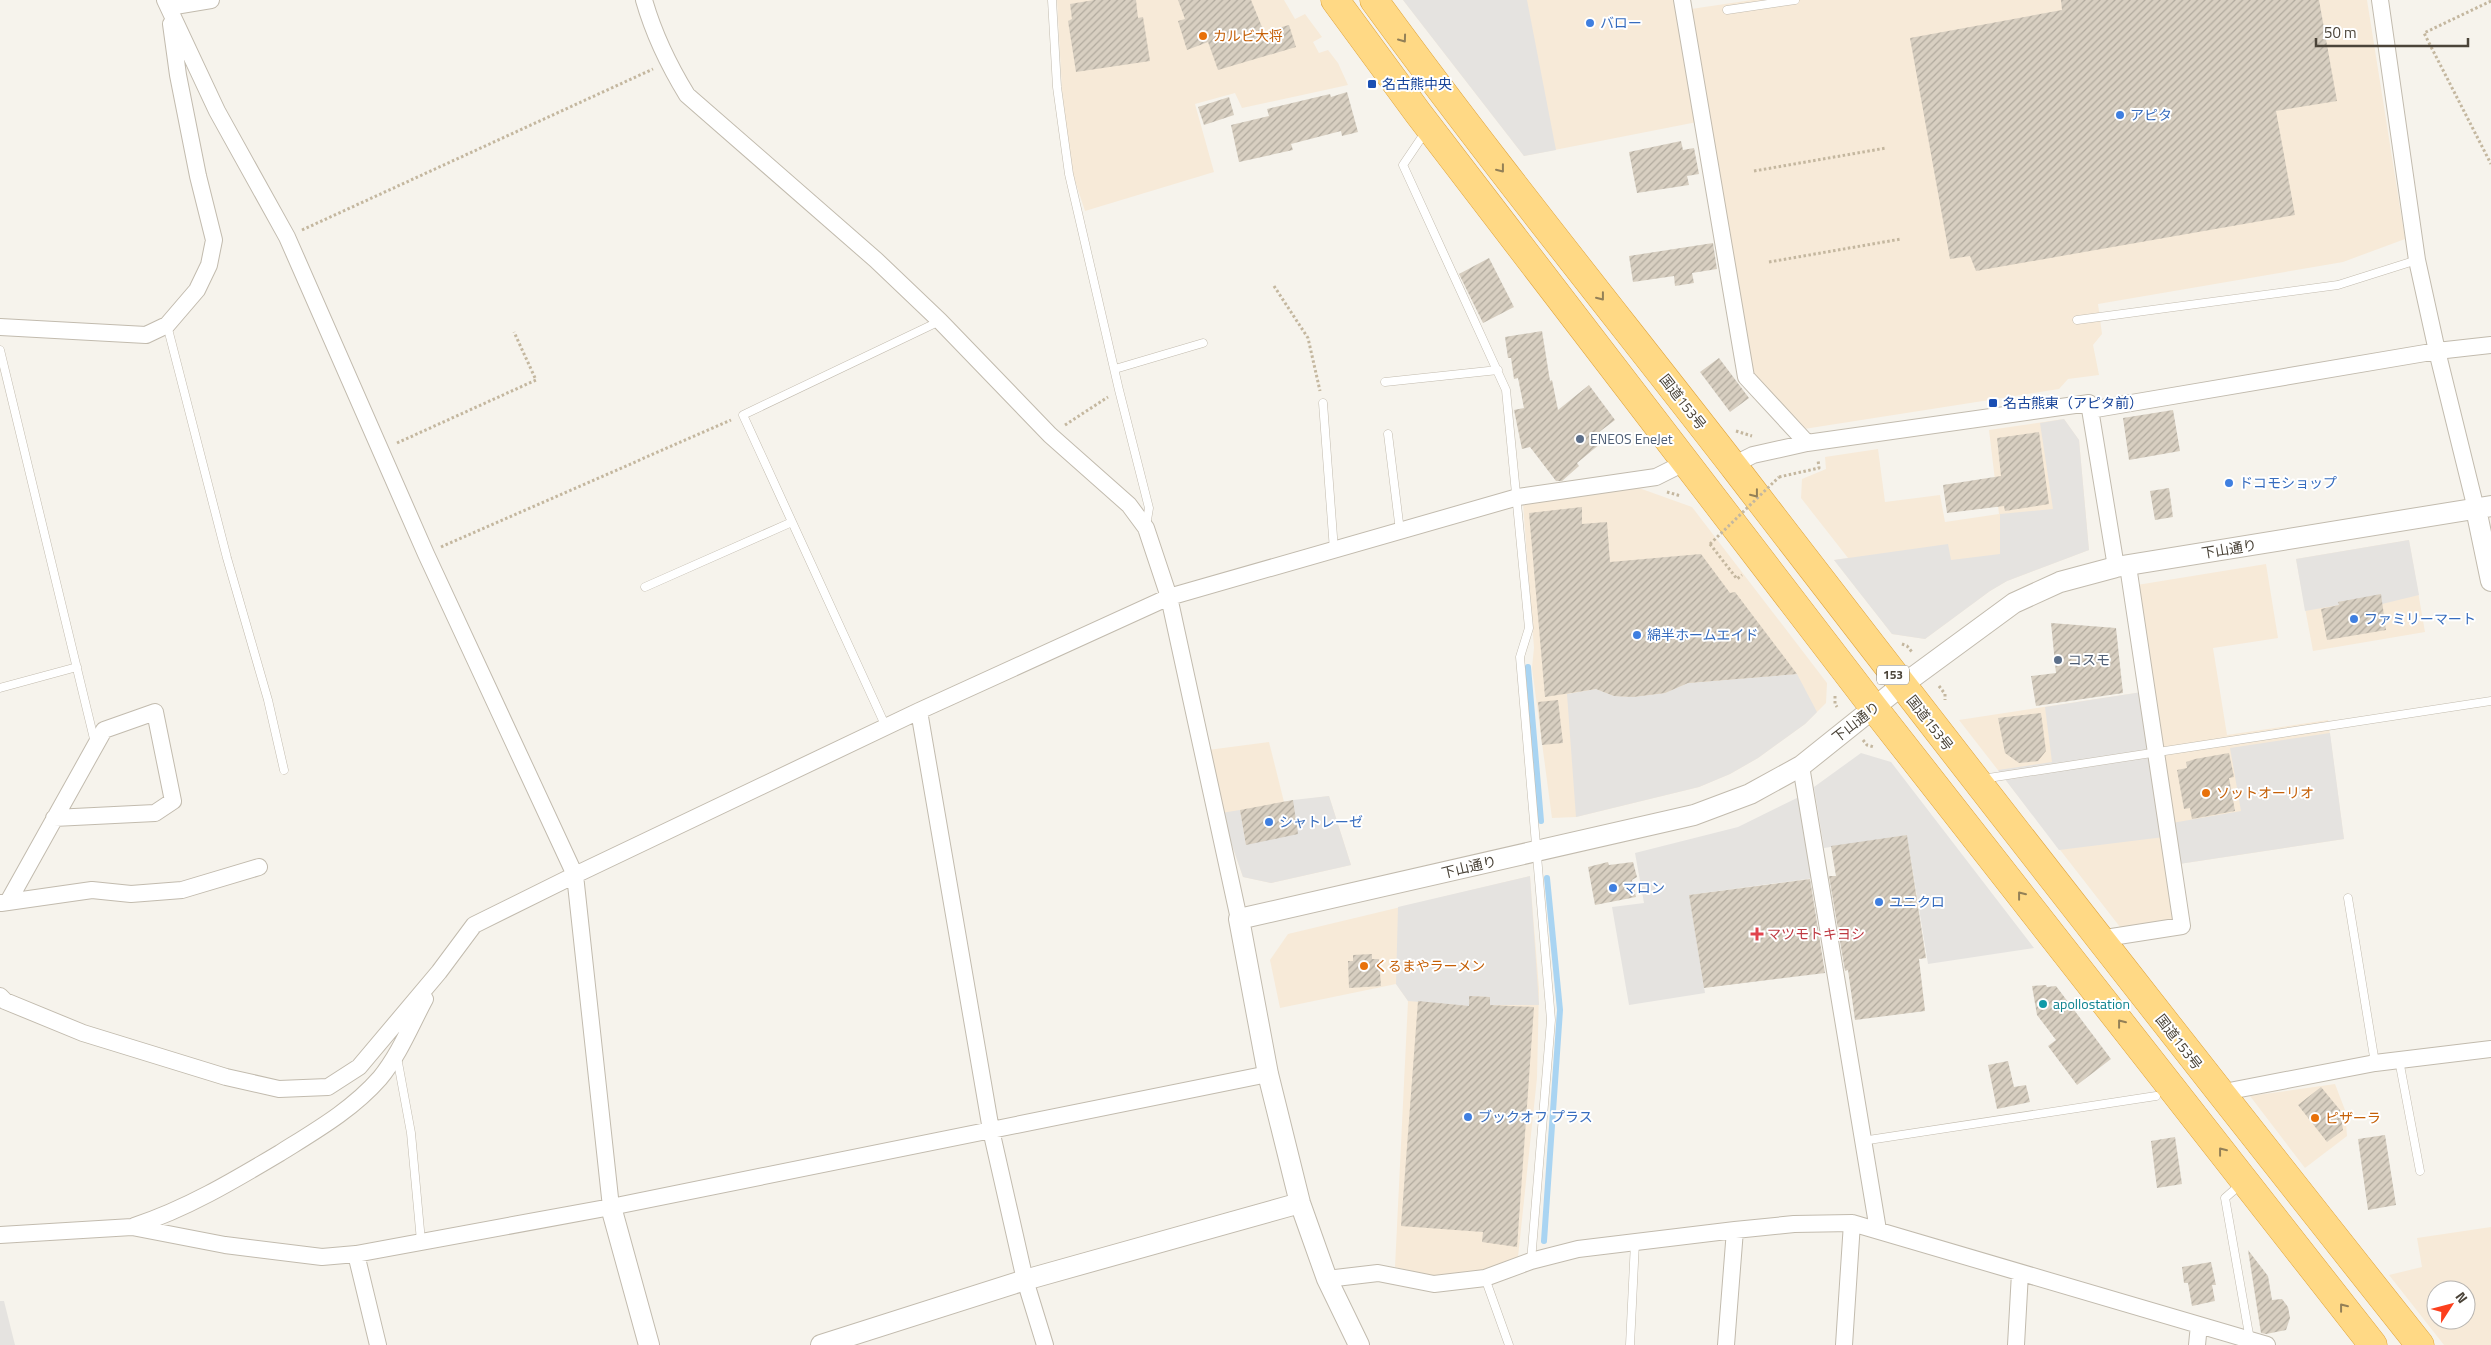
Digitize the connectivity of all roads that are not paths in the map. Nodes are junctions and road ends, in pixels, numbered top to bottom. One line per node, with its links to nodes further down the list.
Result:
1 (211, 0): 9 (street)
2 (644, 0): 14 (street)
3 (1052, 0): 21 (lane)
4 (1334, 0): 11 (highway, 153)
5 (1374, 0): 29 (highway, 国道153号 / 153, one-way to 29)
6 (1682, 0): 27 (street)
7 (1795, 0): 10 (lane)
8 (2380, 0): 12 (street)
9 (167, 4): 15 (street); 55 (street)
10 (1727, 10)
11 (1429, 127): 22 (lane); 28 (highway, 153)
12 (2417, 260): 13 (lane); 20 (street)
13 (2077, 320)
14 (940, 321): 32 (lane); 33 (street)
15 (167, 325): 16 (street); 50 (lane)
16 (0, 327)
17 (1203, 343): 21 (lane)
18 (2491, 345): 20 (street)
19 (0, 350): 40 (lane)
20 (2437, 351): 25 (street); 31 (street)
21 (1115, 368): 33 (lane)
22 (1498, 370): 23 (lane); 30 (lane)
23 (1385, 382)
24 (1323, 404): 35 (lane)
25 (2090, 410): 27 (street); 36 (street)
26 (1388, 434): 34 (lane)
27 (1807, 443): 29 (street)
28 (1686, 462): 30 (street); 44 (highway, 153)
29 (1732, 466): 41 (highway, 国道153号 / 153, one-way to 41)
30 (1518, 497): 34 (street); 53 (lane)
31 (2484, 507): 36 (street, 下山通り); 37 (street)
32 (792, 522): 38 (lane); 46 (lane)
33 (1146, 528): 39 (street)
34 (1400, 531): 35 (street)
35 (1334, 550): 39 (street)
36 (2122, 567): 41 (street, 下山通り); 48 (street)
37 (2491, 581)
38 (645, 587)
39 (1169, 597): 45 (street); 58 (street)
40 (77, 667): 42 (lane); 47 (lane)
41 (1901, 686): 44 (street, 下山通り); 51 (highway, 国道153号 / 153)
42 (0, 688)
43 (2491, 701): 48 (lane)
44 (1874, 708): 49 (street, 下山通り); 72 (highway, 153, one-way to 44)
45 (920, 711): 46 (street); 69 (street)
46 (886, 727): 55 (street)
47 (96, 745): 52 (street); 52 (street)
48 (2156, 753): 51 (lane); 59 (street)
49 (1800, 766): 53 (street, 下山通り); 70 (street)
50 (284, 770)
51 (1975, 780): 59 (highway, 国道153号 / 153)
52 (54, 818): 57 (street)
53 (1537, 851): 58 (street, 下山通り); 83 (lane)
54 (259, 867): 57 (street)
55 (575, 874): 60 (street); 74 (street)
56 (2348, 898): 65 (lane)
57 (4, 903)
58 (1239, 919): 66 (street)
59 (2099, 939): 67 (highway, 国道153号 / 153)
60 (438, 972): 61 (street); 63 (street)
61 (0, 996)
62 (2491, 1049): 64 (street)
63 (396, 1053): 76 (street); 80 (lane)
64 (2399, 1060): 65 (street); 71 (lane)
65 (2375, 1063): 67 (street)
66 (1268, 1074): 69 (street); 73 (street)
67 (2219, 1093): 103 (highway, 国道153号 / 153)
68 (2156, 1096): 70 (lane)
69 (992, 1130): 74 (street); 87 (street)
70 (1862, 1141): 78 (street)
71 (2420, 1171)
72 (2245, 1181): 89 (lane); 102 (highway, 153, one-way to 72)
73 (1300, 1203): 86 (street); 87 (street)
74 (611, 1207): 80 (street); 91 (street)
75 (1852, 1223): 77 (street); 78 (street); 98 (street)
76 (132, 1227): 79 (street); 82 (street)
77 (1735, 1230): 81 (street); 97 (street)
78 (1878, 1230): 84 (street)
79 (0, 1235)
80 (421, 1241): 82 (street)
81 (1635, 1242): 83 (street); 96 (lane)
82 (356, 1254): 90 (street)
83 (1531, 1261): 85 (street)
84 (2020, 1273): 88 (street); 99 (street)
85 (1485, 1278): 86 (street); 95 (lane)
86 (1327, 1279): 94 (street)
87 (1024, 1280): 92 (street); 93 (street)
88 (2198, 1325): 89 (street); 100 (street)
89 (2250, 1340): 101 (street)
90 (378, 1345)
91 (649, 1345)
92 (821, 1345)
93 (1045, 1345)
94 (1359, 1345)
95 (1509, 1345)
96 (1630, 1345)
97 (1726, 1345)
98 (1844, 1345)
99 (2016, 1345)
100 (2197, 1345)
101 (2267, 1345)
102 (2374, 1345)
103 (2420, 1345)

